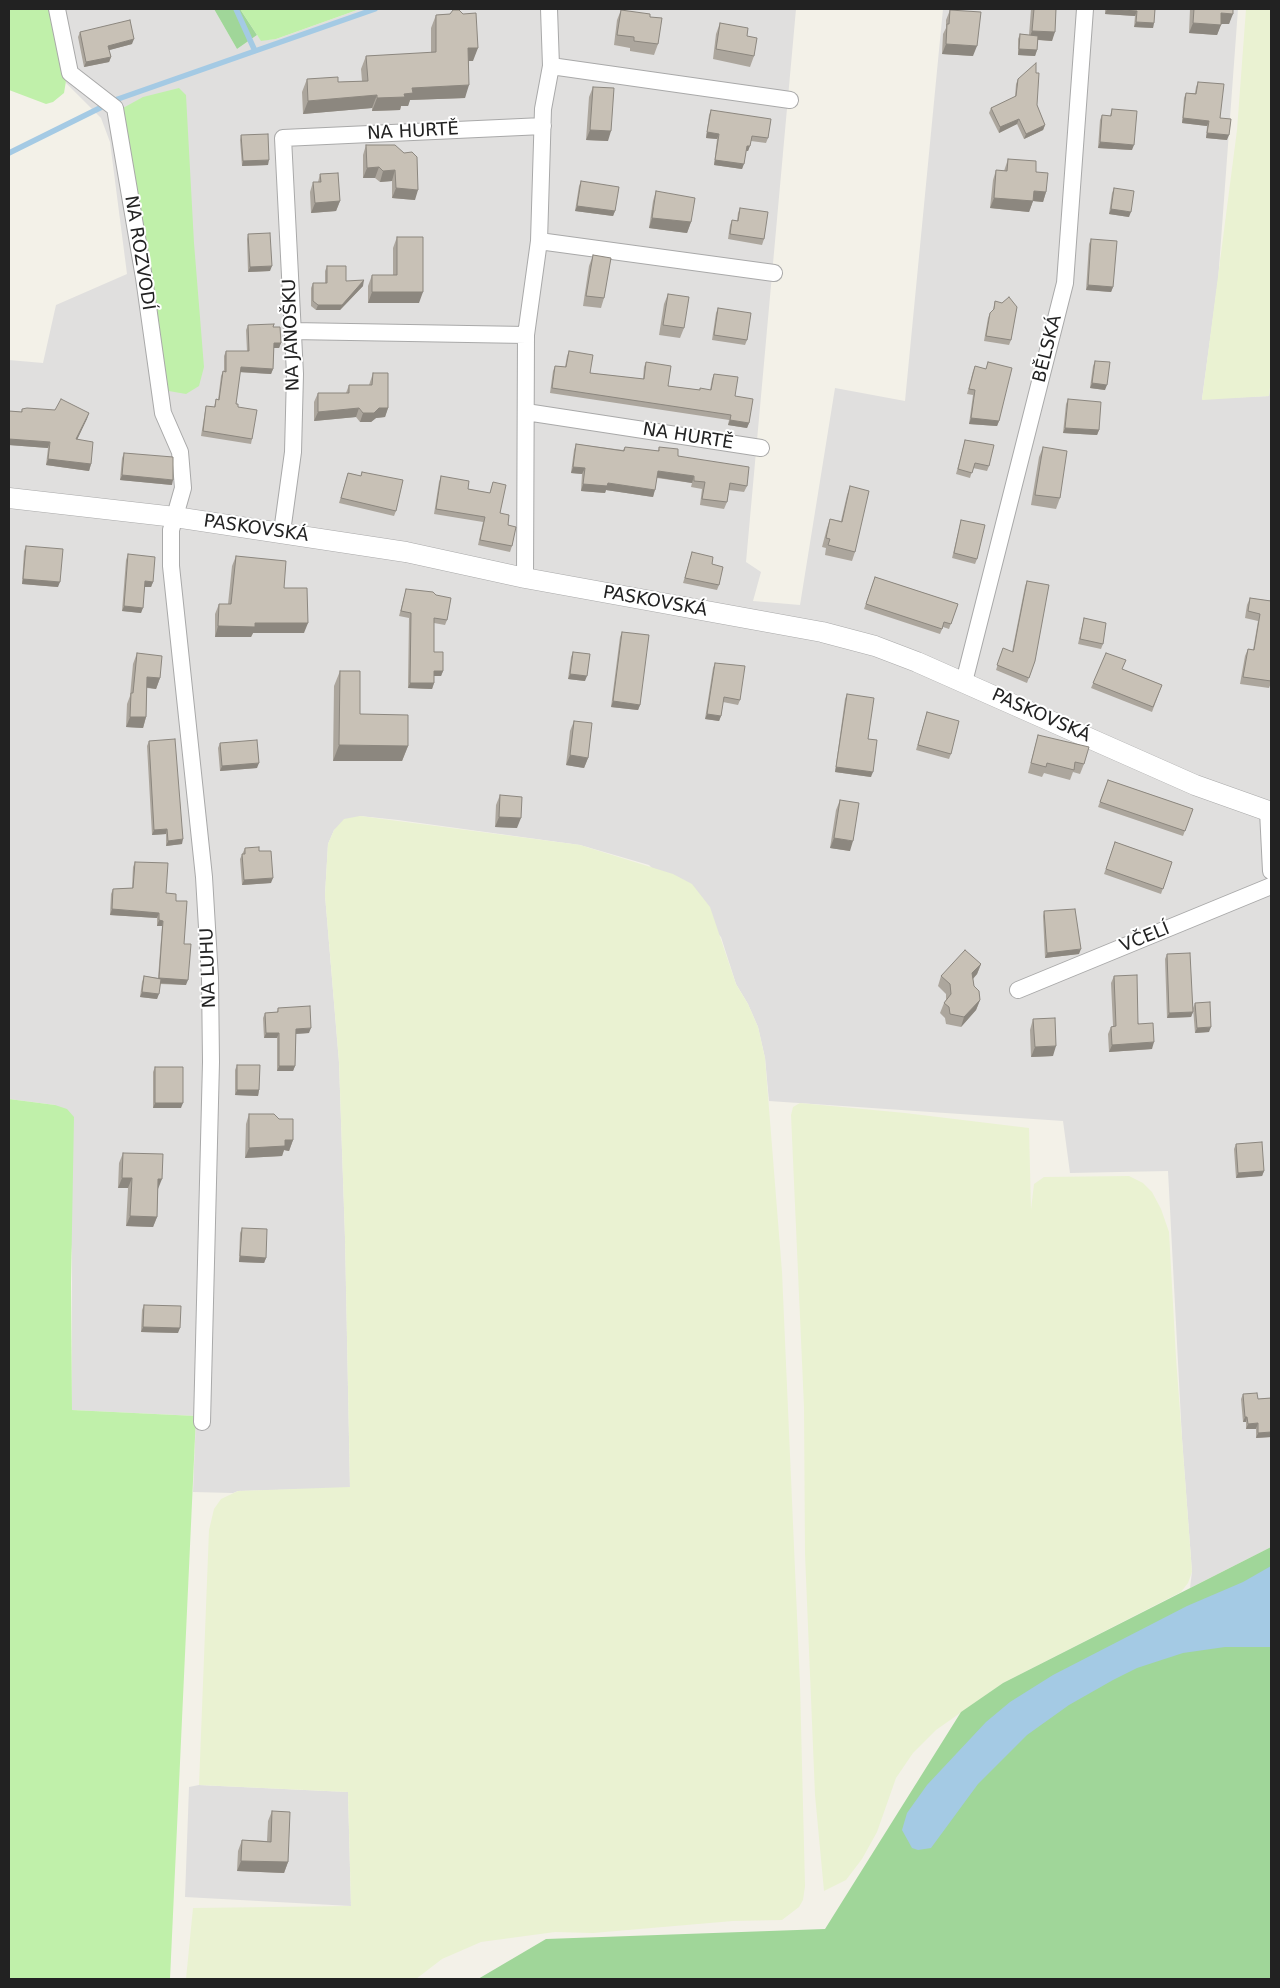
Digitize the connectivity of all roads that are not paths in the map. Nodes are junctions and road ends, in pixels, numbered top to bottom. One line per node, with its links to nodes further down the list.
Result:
1 (57, 9): 15 (street, NA ROZVODÍ)
2 (549, 9): 4 (street)
3 (1085, 9): 18 (street, BĚLSKÁ)
4 (551, 66): 5 (street); 6 (street)
5 (790, 100)
6 (543, 126): 7 (street, NA HURTĚ); 8 (street)
7 (283, 138): 10 (street, NA JANOŠKU)
8 (539, 241): 9 (street); 11 (street)
9 (774, 273)
10 (292, 331): 11 (street); 16 (street, NA JANOŠKU)
11 (526, 335): 12 (street)
12 (526, 412): 13 (street, NA HURTĚ); 17 (street)
13 (761, 448)
14 (9, 498): 15 (street, PASKOVSKÁ)
15 (175, 517): 16 (street, PASKOVSKÁ); 23 (street, NA LUHU)
16 (282, 532): 17 (street, PASKOVSKÁ)
17 (525, 578): 18 (street, PASKOVSKÁ)
18 (964, 682): 19 (street, PASKOVSKÁ)
19 (1270, 812): 20 (street)
20 (1271, 871)
21 (1271, 886): 22 (street, VČELÍ)
22 (1018, 990)
23 (202, 1422)

